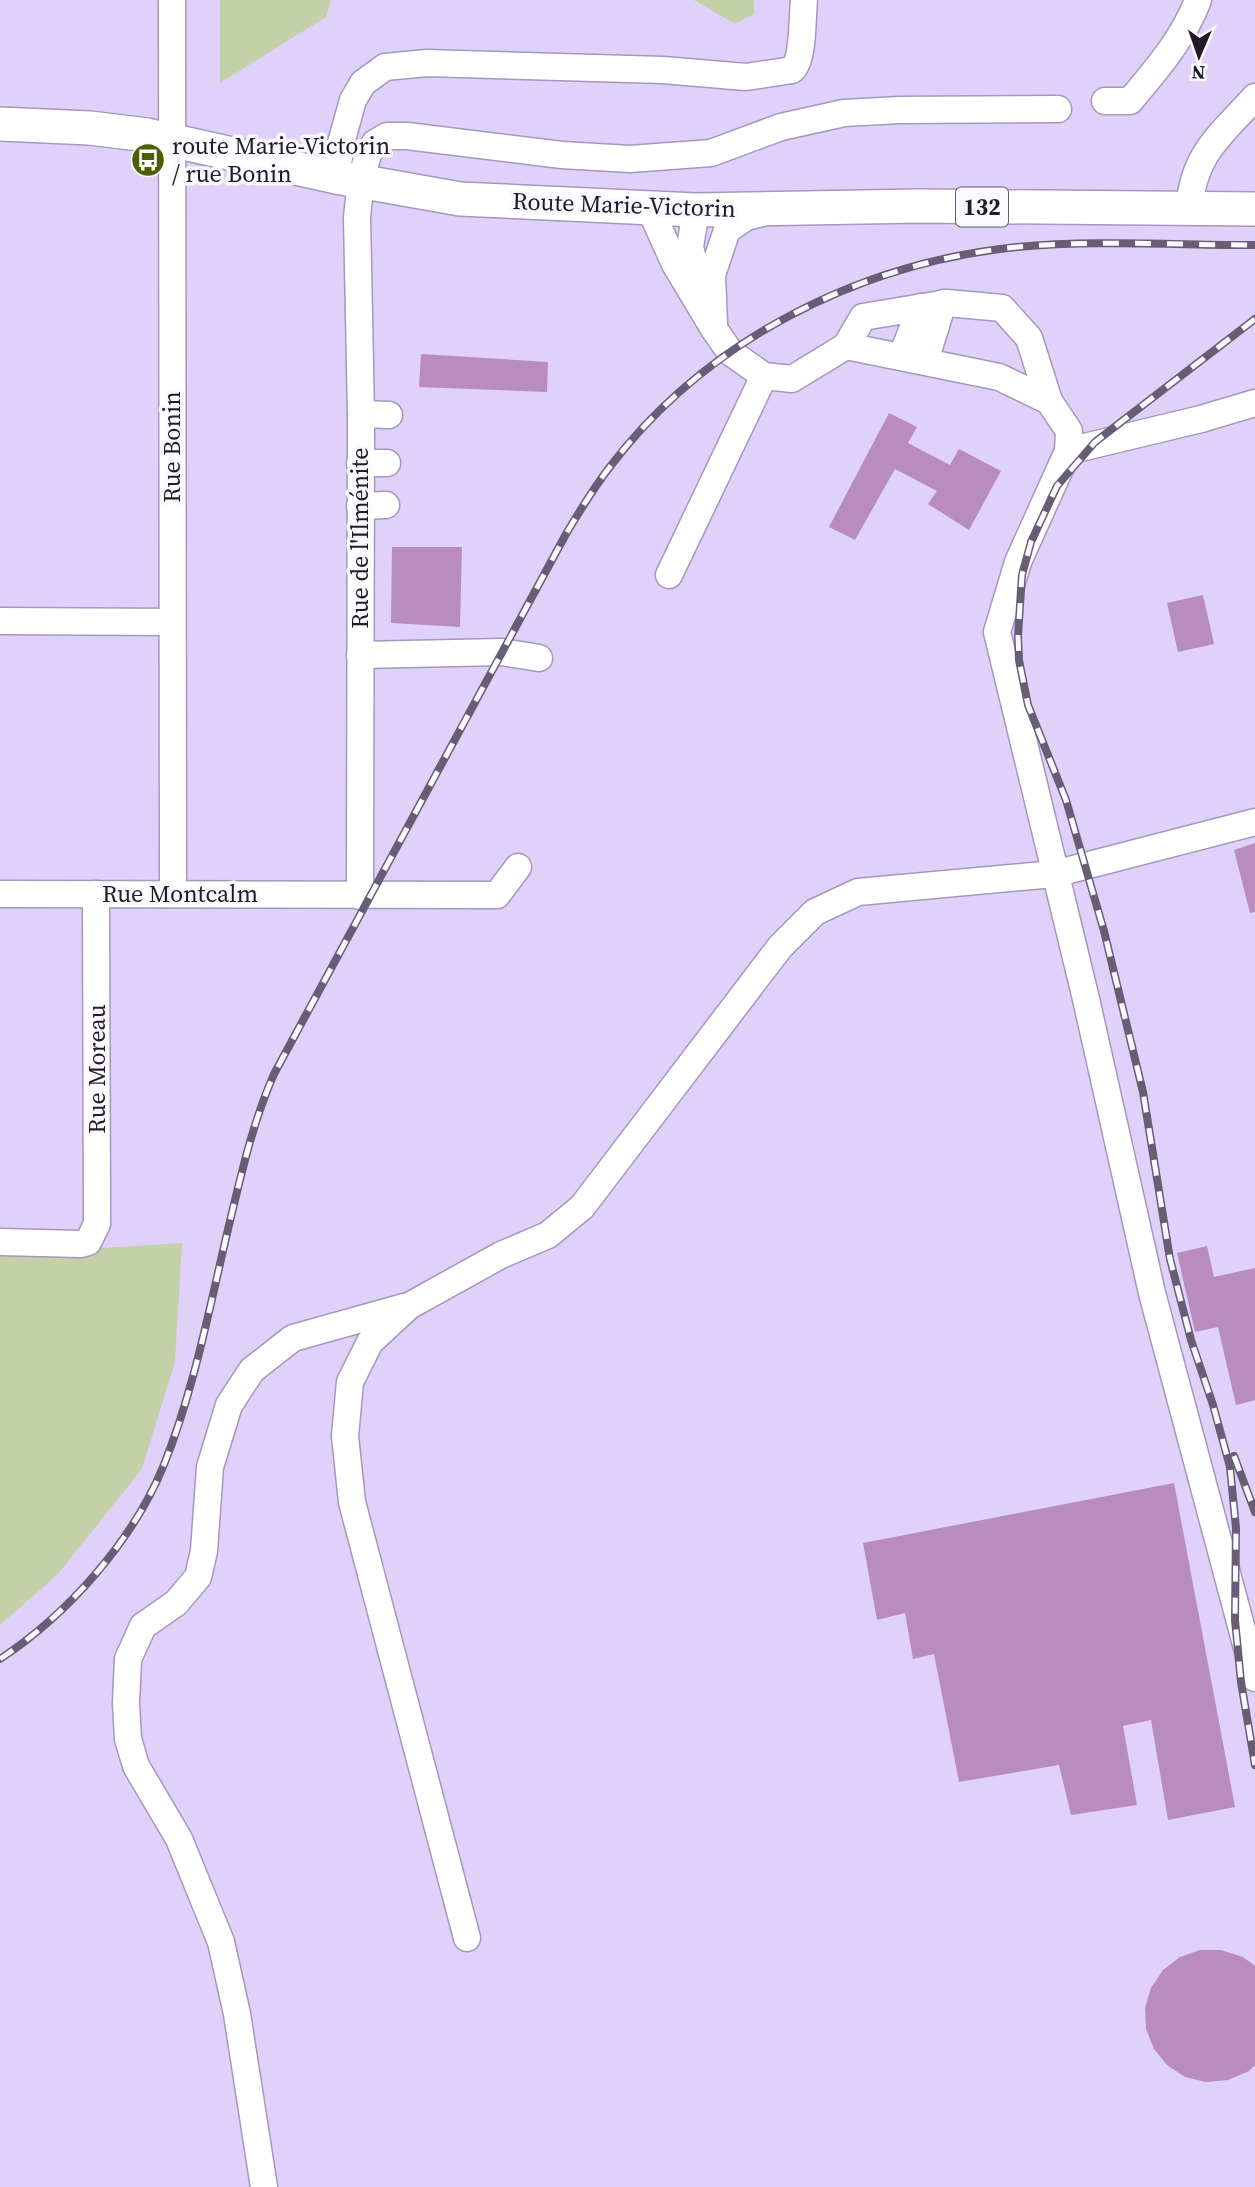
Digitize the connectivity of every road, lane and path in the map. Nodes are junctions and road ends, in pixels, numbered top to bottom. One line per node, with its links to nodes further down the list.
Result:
1 (172, 0): 8 (street, Rue Bonin)
2 (804, 0): 9 (street)
3 (1198, 0): 5 (street)
4 (1255, 97): 10 (street)
5 (1105, 100)
6 (1058, 109): 9 (street)
7 (0, 124): 8 (main road, Route Marie-Victorin / 132)
8 (172, 141): 9 (main road, Route Marie-Victorin / 132); 31 (street, Rue Bonin)
9 (349, 179): 11 (main road, Route Marie-Victorin / 132); 24 (street, Rue de l'Ilménite)
10 (1189, 208): 12 (main road, Route Marie-Victorin / 132); 13 (main road, Route Marie-Victorin / 132)
11 (650, 209): 14 (main road, Route Marie-Victorin / 132); 16 (street)
12 (775, 209): 14 (main road, Route Marie-Victorin / 132); 16 (street)
13 (1255, 209)
14 (696, 210): 16 (street)
15 (932, 305): 17 (street); 18 (street); 19 (street)
16 (714, 329): 20 (street)
17 (846, 346): 19 (street); 20 (street)
18 (1033, 353): 21 (street); 22 (street)
19 (914, 358): 21 (street)
20 (764, 376): 29 (street)
21 (1009, 382): 22 (street)
22 (1049, 401): 26 (street)
23 (1255, 402): 26 (street)
24 (360, 414): 25 (street); 27 (street, Rue de l'Ilménite)
25 (389, 415)
26 (1068, 451): 36 (street)
27 (360, 463): 28 (street); 32 (street, Rue de l'Ilménite)
28 (387, 463)
29 (669, 575)
30 (0, 621): 31 (street)
31 (172, 622): 37 (street, Rue Bonin)
32 (360, 655): 33 (street); 40 (street, Rue de l'Ilménite)
33 (539, 658)
34 (1255, 822): 36 (street)
35 (518, 867): 40 (street, Rue Montcalm)
36 (1054, 874): 42 (street); 43 (street)
37 (173, 893): 39 (street, Rue Montcalm); 40 (street, Rue Montcalm)
38 (0, 894): 39 (street, Rue Montcalm)
39 (96, 894): 41 (street, Rue Moreau)
40 (360, 896)
41 (0, 1242)
42 (409, 1306): 44 (street); 45 (street)
43 (1255, 1678)
44 (467, 1938)
45 (264, 2187)

